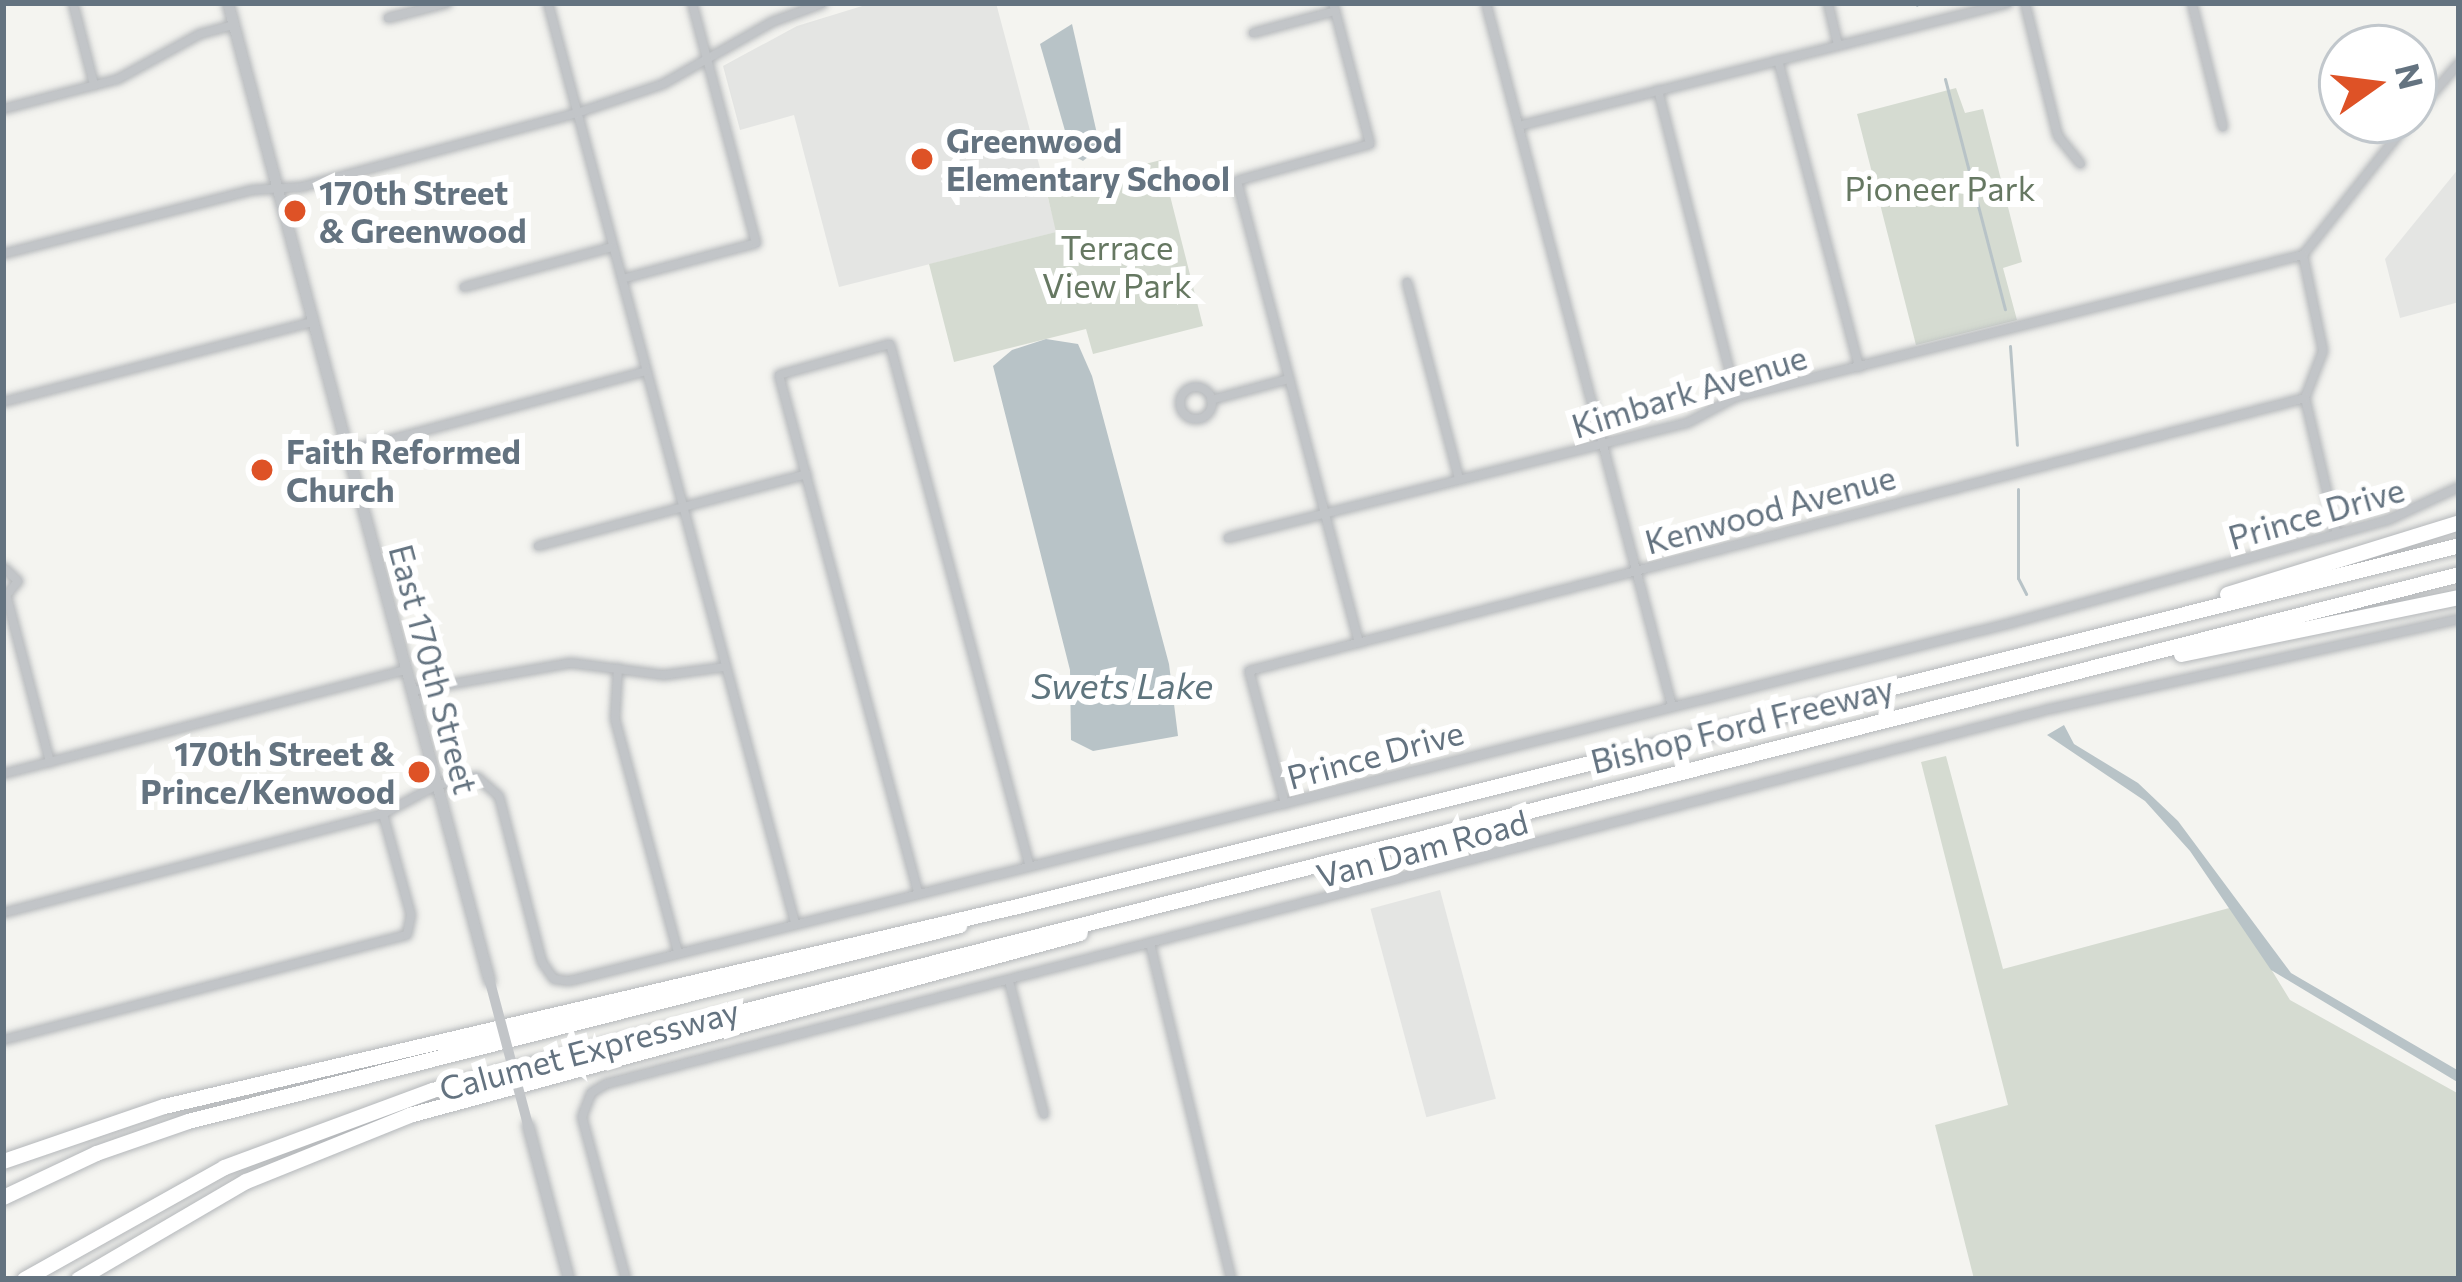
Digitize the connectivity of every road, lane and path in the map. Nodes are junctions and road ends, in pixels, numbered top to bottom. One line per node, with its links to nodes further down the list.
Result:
1 (73, 3): 20 (street)
2 (228, 3): 14 (street, East 170th Street)
3 (447, 3): 13 (street)
4 (548, 3): 24 (street)
5 (692, 3): 17 (street)
6 (823, 3): 17 (street)
7 (1486, 3): 25 (street)
8 (1828, 3): 16 (street)
9 (2008, 3): 16 (street)
10 (2025, 3): 28 (street)
11 (2192, 3): 26 (street)
12 (1334, 7): 15 (street); 39 (street)
13 (388, 18)
14 (234, 25): 20 (street); 29 (street, East 170th Street)
15 (1253, 33)
16 (1838, 45): 18 (street)
17 (706, 59): 24 (street); 33 (street)
18 (1778, 60): 22 (street); 37 (street)
19 (2459, 63): 21 (street)
20 (94, 85): 23 (street)
21 (2438, 87)
22 (1658, 90): 25 (street); 40 (street)
23 (3, 109)
24 (577, 113): 29 (street); 30 (street)
25 (1519, 126): 44 (street)
26 (2223, 127)
27 (2391, 144): 32 (street)
28 (2081, 164)
29 (278, 188): 31 (street); 36 (street, East 170th Street)
30 (612, 247): 33 (street); 35 (street)
31 (3, 254)
32 (2303, 255): 37 (street, Kimbark Avenue); 41 (street)
33 (622, 279): 38 (street)
34 (1407, 282): 47 (street)
35 (464, 287)
36 (314, 322): 43 (street); 45 (street, East 170th Street)
37 (1859, 367): 40 (street, Kimbark Avenue)
38 (646, 371): 45 (street); 49 (street)
39 (1289, 379): 42 (street); 50 (street)
40 (1736, 397): 44 (street, Kimbark Avenue)
41 (2305, 398): 52 (street); 57 (street, Kenwood Avenue)
42 (1211, 400): 42 (street)
43 (3, 402)
44 (1603, 445): 47 (street, Kimbark Avenue); 57 (street)
45 (348, 451): 67 (street, East 170th Street)
46 (806, 474): 49 (street); 75 (street); 76 (street)
47 (1460, 479): 50 (street, Kimbark Avenue)
48 (2459, 487): 52 (street, Prince Drive)
49 (683, 507): 55 (street); 65 (street)
50 (1325, 514): 53 (street, Kimbark Avenue); 63 (street)
51 (2459, 522): 62 (highway)
52 (2337, 534): 69 (street, Prince Drive)
53 (1228, 538)
54 (2459, 545): 62 (highway, Bishop Ford Freeway)
55 (538, 546)
56 (3, 567): 60 (street)
57 (1636, 569): 63 (street, Kenwood Avenue); 69 (street)
58 (2459, 574): 64 (highway, Bishop Ford Freeway)
59 (2459, 597): 64 (highway)
60 (5, 598): 70 (street)
61 (2459, 619): 81 (street, Van Dam Road)
62 (2160, 620): 78 (highway, Bishop Ford Freeway)
63 (1359, 643): 73 (street, Kenwood Avenue)
64 (2113, 662): 77 (highway, Bishop Ford Freeway)
65 (725, 667): 66 (street); 80 (street)
66 (617, 668): 68 (street); 82 (street)
67 (406, 670): 68 (street, East 170th Street); 70 (street)
68 (412, 691): 72 (street, East 170th Street)
69 (1671, 702): 73 (street, Prince Drive)
70 (50, 762): 71 (street)
71 (3, 774)
72 (437, 785): 74 (street); 82 (street, Prince Drive); 90 (street, East 170th Street, bridge)
73 (1285, 804): 75 (street, Prince Drive)
74 (383, 814): 79 (street); 84 (street)
75 (1029, 864): 76 (street, Prince Drive)
76 (918, 892): 80 (street, Prince Drive)
77 (1184, 897): 88 (highway, Calumet Expressway); 89 (highway)
78 (1026, 904): 86 (highway); 87 (highway)
79 (3, 913)
80 (795, 923): 82 (street, Prince Drive)
81 (1150, 943): 83 (street, Van Dam Road); 92 (street)
82 (678, 953)
83 (1009, 981): 85 (street); 91 (street, Van Dam Road)
84 (3, 1040)
85 (1044, 1114)
86 (3, 1161)
87 (3, 1197)
88 (25, 1279)
89 (78, 1279)
90 (569, 1279)
91 (626, 1279)
92 (1232, 1279)

